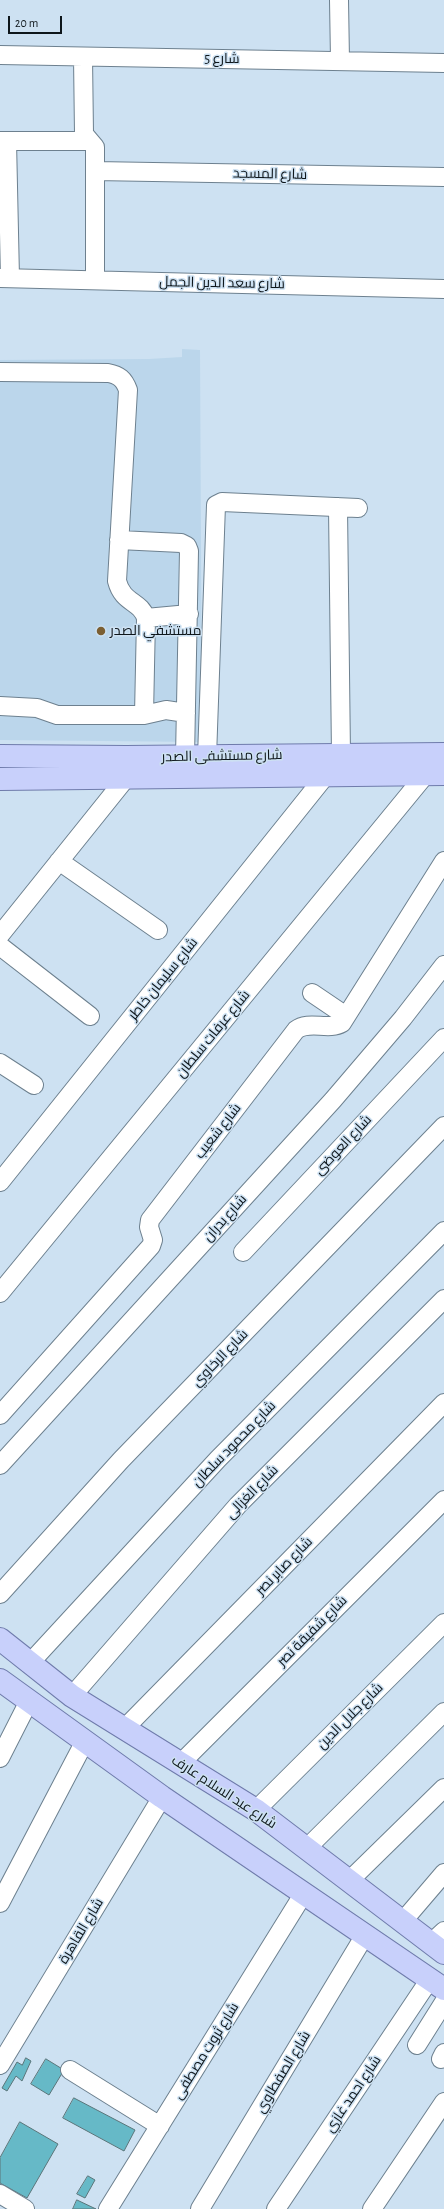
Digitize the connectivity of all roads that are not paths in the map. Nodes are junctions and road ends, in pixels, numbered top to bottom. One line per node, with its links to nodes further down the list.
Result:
1 (339, 0): 4 (street)
2 (0, 55): 3 (street, شارع 5)
3 (82, 57): 4 (street, شارع 5); 7 (street)
4 (340, 60): 5 (street, شارع 5)
5 (444, 63)
6 (3, 141): 7 (street); 10 (street)
7 (88, 142): 8 (street)
8 (95, 171): 9 (street, شارع المسجد); 11 (street)
9 (444, 178)
10 (5, 278): 11 (street, شارع سعد الدين الجمل)
11 (95, 280): 12 (street, شارع سعد الدين الجمل)
12 (444, 289)
13 (0, 372): 16 (street)
14 (338, 507): 15 (street); 23 (street); 26 (street)
15 (358, 508)
16 (119, 540): 17 (street); 18 (street)
17 (189, 614): 18 (street); 20 (street)
18 (146, 618): 21 (street)
19 (0, 706): 21 (street)
20 (186, 713): 21 (street); 25 (street)
21 (144, 715)
22 (444, 754): 23 (main road, شارع مستشفى الصدر)
23 (341, 755): 26 (main road, شارع مستشفى الصدر)
24 (0, 756): 25 (main road, شارع مستشفى الصدر)
25 (185, 757): 26 (main road, شارع مستشفى الصدر)
26 (207, 757)
27 (435, 774): 28 (main road, شارع مستشفى الصدر); 47 (street, شارع عرفات سلطان)
28 (326, 775): 29 (main road, شارع مستشفى الصدر); 44 (street, شارع سليمان خاطر)
29 (126, 778): 30 (main road, شارع مستشفى الصدر); 31 (street)
30 (0, 779)
31 (59, 861): 33 (street); 34 (street)
32 (444, 861): 39 (street, شارع شعيب)
33 (158, 930)
34 (0, 935)
35 (0, 946): 38 (street)
36 (444, 965): 51 (street, شارع بدران)
37 (312, 993): 39 (street)
38 (90, 1016)
39 (346, 1016): 50 (street, شارع شعيب)
40 (444, 1038): 46 (street, شارع العوضى)
41 (0, 1063): 42 (street)
42 (34, 1085)
43 (444, 1126): 53 (street, شارع الرخاوي)
44 (0, 1182)
45 (444, 1231): 56 (street, شارع محمود سلطان)
46 (243, 1252)
47 (0, 1293)
48 (444, 1299): 58 (street, شارع الغزالى)
49 (444, 1403): 61 (street, شارع صابر نصر)
50 (0, 1415)
51 (0, 1465)
52 (444, 1500): 64 (street, شارع شفيقة نصر)
53 (0, 1594)
54 (444, 1623): 67 (street, شارع جلال الدين)
55 (0, 1639): 56 (main road, شارع عبد السلام عارف)
56 (29, 1664): 58 (main road, شارع عبد السلام عارف)
57 (0, 1680): 59 (main road)
58 (72, 1696): 61 (main road, شارع عبد السلام عارف)
59 (29, 1701): 62 (main road); 63 (street)
60 (444, 1712): 68 (street)
61 (124, 1729): 64 (main road, شارع عبد السلام عارف)
62 (85, 1741): 66 (main road); 72 (street)
63 (0, 1758)
64 (181, 1763): 67 (main road, شارع عبد السلام عارف)
65 (444, 1788): 70 (street)
66 (162, 1797): 71 (main road); 79 (street, شارع القاهرة)
67 (256, 1810): 68 (main road, شارع عبد السلام عارف)
68 (307, 1848): 70 (main road, شارع عبد السلام عارف)
69 (444, 1874): 73 (street)
70 (350, 1880): 73 (main road, شارع عبد السلام عارف)
71 (304, 1893): 74 (main road); 82 (street, شارع ثروت مصطفى)
72 (0, 1903)
73 (403, 1921): 75 (main road, شارع عبد السلام عارف)
74 (365, 1935): 76 (main road); 86 (street, شارع الصفطاوي)
75 (440, 1942)
76 (437, 1984): 87 (street, شارع احمد غازي)
77 (444, 2002): 78 (street)
78 (417, 2045)
79 (0, 2065)
80 (70, 2070): 82 (street)
81 (444, 2102): 88 (street)
82 (160, 2126): 85 (street, شارع ثروت مصطفى)
83 (0, 2194): 84 (street)
84 (25, 2209)
85 (108, 2209)
86 (200, 2209)
87 (276, 2209)
88 (372, 2209)

